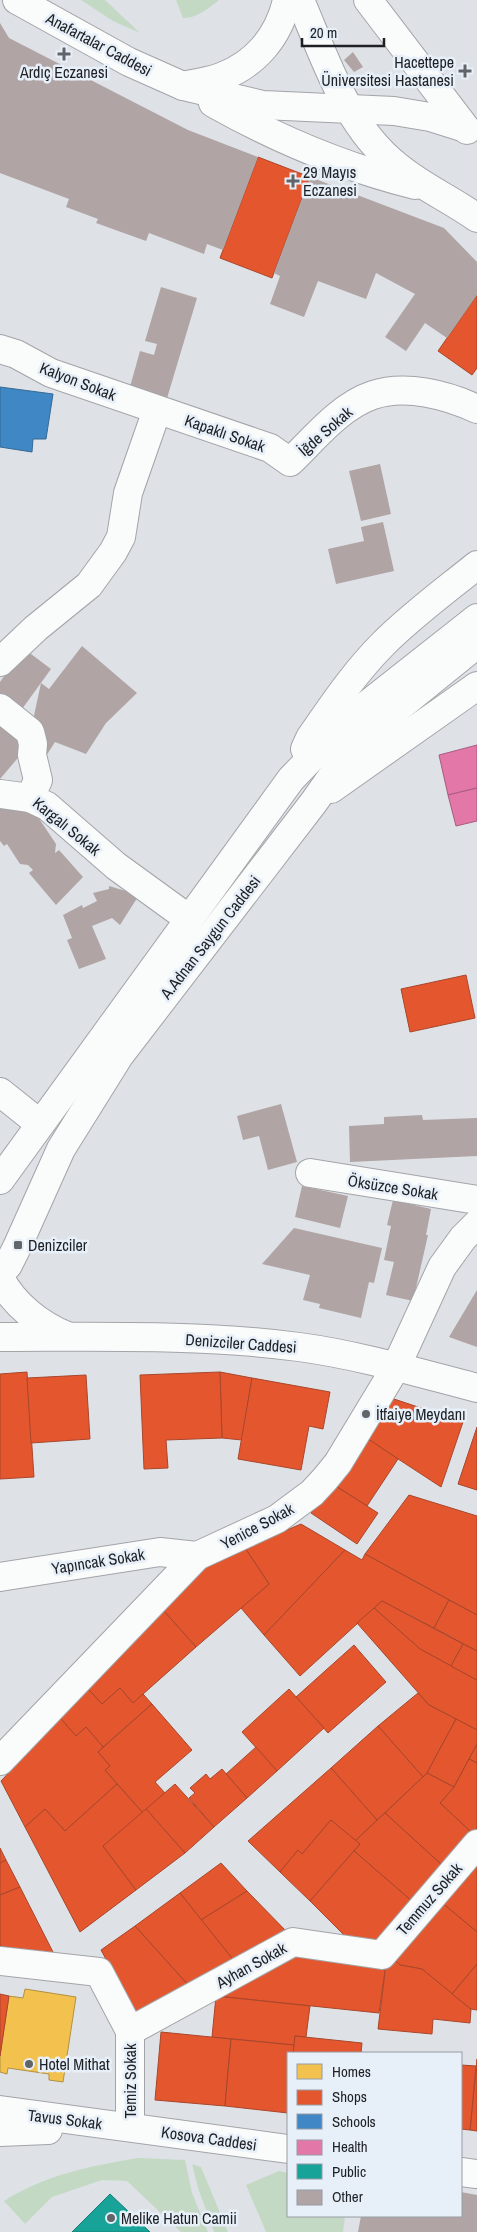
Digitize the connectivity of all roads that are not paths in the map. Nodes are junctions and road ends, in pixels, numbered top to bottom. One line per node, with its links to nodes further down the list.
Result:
1 (17, 0): 5 (main road, Anafartalar Caddesi)
2 (287, 0): 5 (main road)
3 (300, 0): 6 (main road)
4 (368, 0): 7 (main road)
5 (183, 86): 6 (main road); 8 (main road)
6 (348, 109): 7 (main road); 8 (main road)
7 (471, 134)
8 (426, 188): 9 (main road)
9 (477, 218)
10 (0, 349): 12 (main road, Kalyon Sokak)
11 (477, 409): 13 (main road, İğde Sokak)
12 (158, 410): 13 (main road, Kapaklı Sokak); 17 (main road)
13 (290, 462)
14 (477, 565): 20 (main road)
15 (477, 618): 20 (main road, A.Adnan Saygun Caddesi)
16 (477, 644): 23 (main road, A.Adnan Saygun Caddesi)
17 (0, 662)
18 (477, 686): 23 (main road)
19 (0, 708): 22 (main road, Kargalı Sokak)
20 (291, 779): 24 (main road, A.Adnan Saygun Caddesi)
21 (0, 794): 22 (main road)
22 (30, 798): 24 (main road, Kargalı Sokak)
23 (314, 802): 31 (main road, A.Adnan Saygun Caddesi)
24 (189, 919): 26 (main road, A.Adnan Saygun Caddesi)
25 (0, 1092): 26 (main road)
26 (40, 1124): 28 (main road, A.Adnan Saygun Caddesi)
27 (310, 1173): 29 (main road, Öksüzce Sokak)
28 (0, 1180)
29 (477, 1200)
30 (477, 1224): 35 (main road, Yenice Sokak)
31 (0, 1274)
32 (0, 1278): 34 (main road)
33 (0, 1337): 34 (main road, Denizciler Caddesi)
34 (69, 1337): 35 (main road, Denizciler Caddesi)
35 (396, 1367): 36 (main road, Denizciler Caddesi); 37 (main road, Yenice Sokak)
36 (477, 1388)
37 (197, 1556): 38 (main road, Yapıncak Sokak); 39 (main road, Yenice Sokak)
38 (0, 1577)
39 (0, 1761)
40 (477, 1844): 41 (main road, Temmuz Sokak)
41 (382, 1955): 43 (main road, Ayhan Sokak)
42 (0, 1961): 43 (main road, Temiz Sokak)
43 (130, 2031): 45 (main road, Temiz Sokak)
44 (0, 2110): 45 (main road, Tavus Sokak)
45 (130, 2127): 46 (main road); 47 (main road, Kosova Caddesi)
46 (0, 2132)
47 (287, 2149)
48 (462, 2172): 49 (main road)
49 (477, 2174)

